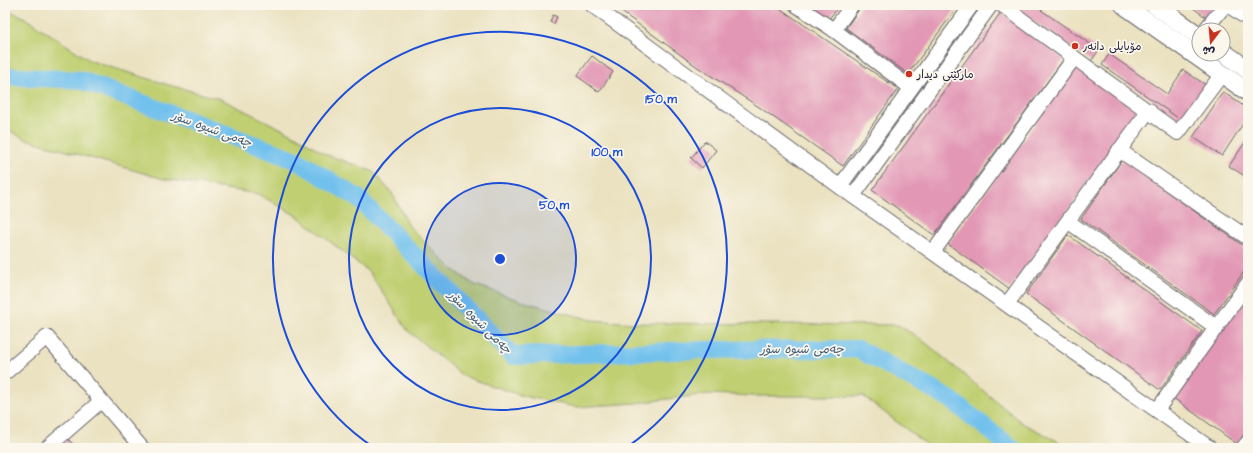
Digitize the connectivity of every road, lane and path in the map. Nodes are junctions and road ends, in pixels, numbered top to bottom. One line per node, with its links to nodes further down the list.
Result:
1 (592, 5): 23 (street)
2 (796, 5): 13 (street)
3 (852, 5): 13 (street)
4 (972, 5): 19 (street)
5 (991, 5): 24 (street)
6 (1002, 5): 15 (street)
7 (1124, 5): 18 (main road)
8 (1155, 5): 14 (main road)
9 (1225, 5): 12 (street)
10 (1228, 5): 11 (street)
11 (1248, 20)
12 (1211, 22)
13 (834, 30): 19 (street)
14 (1191, 30)
15 (1074, 58): 21 (street); 27 (street)
16 (1231, 58): 17 (main road)
17 (1248, 70)
18 (1222, 74): 20 (main road); 21 (street)
19 (911, 88): 23 (street)
20 (1248, 92)
21 (1149, 110): 22 (street)
22 (1120, 150): 25 (street); 26 (street)
23 (840, 186): 24 (street)
24 (853, 196): 27 (street)
25 (1069, 222): 29 (street); 30 (street)
26 (1248, 238)
27 (933, 252): 29 (street)
28 (1248, 282): 30 (street)
29 (1007, 304): 33 (street)
30 (1217, 328): 33 (street)
31 (5, 373): 32 (street)
32 (101, 401): 35 (street); 36 (street)
33 (1158, 410): 37 (street)
34 (1248, 442): 38 (street)
35 (46, 448)
36 (142, 448)
37 (1210, 448)
38 (1243, 448)

